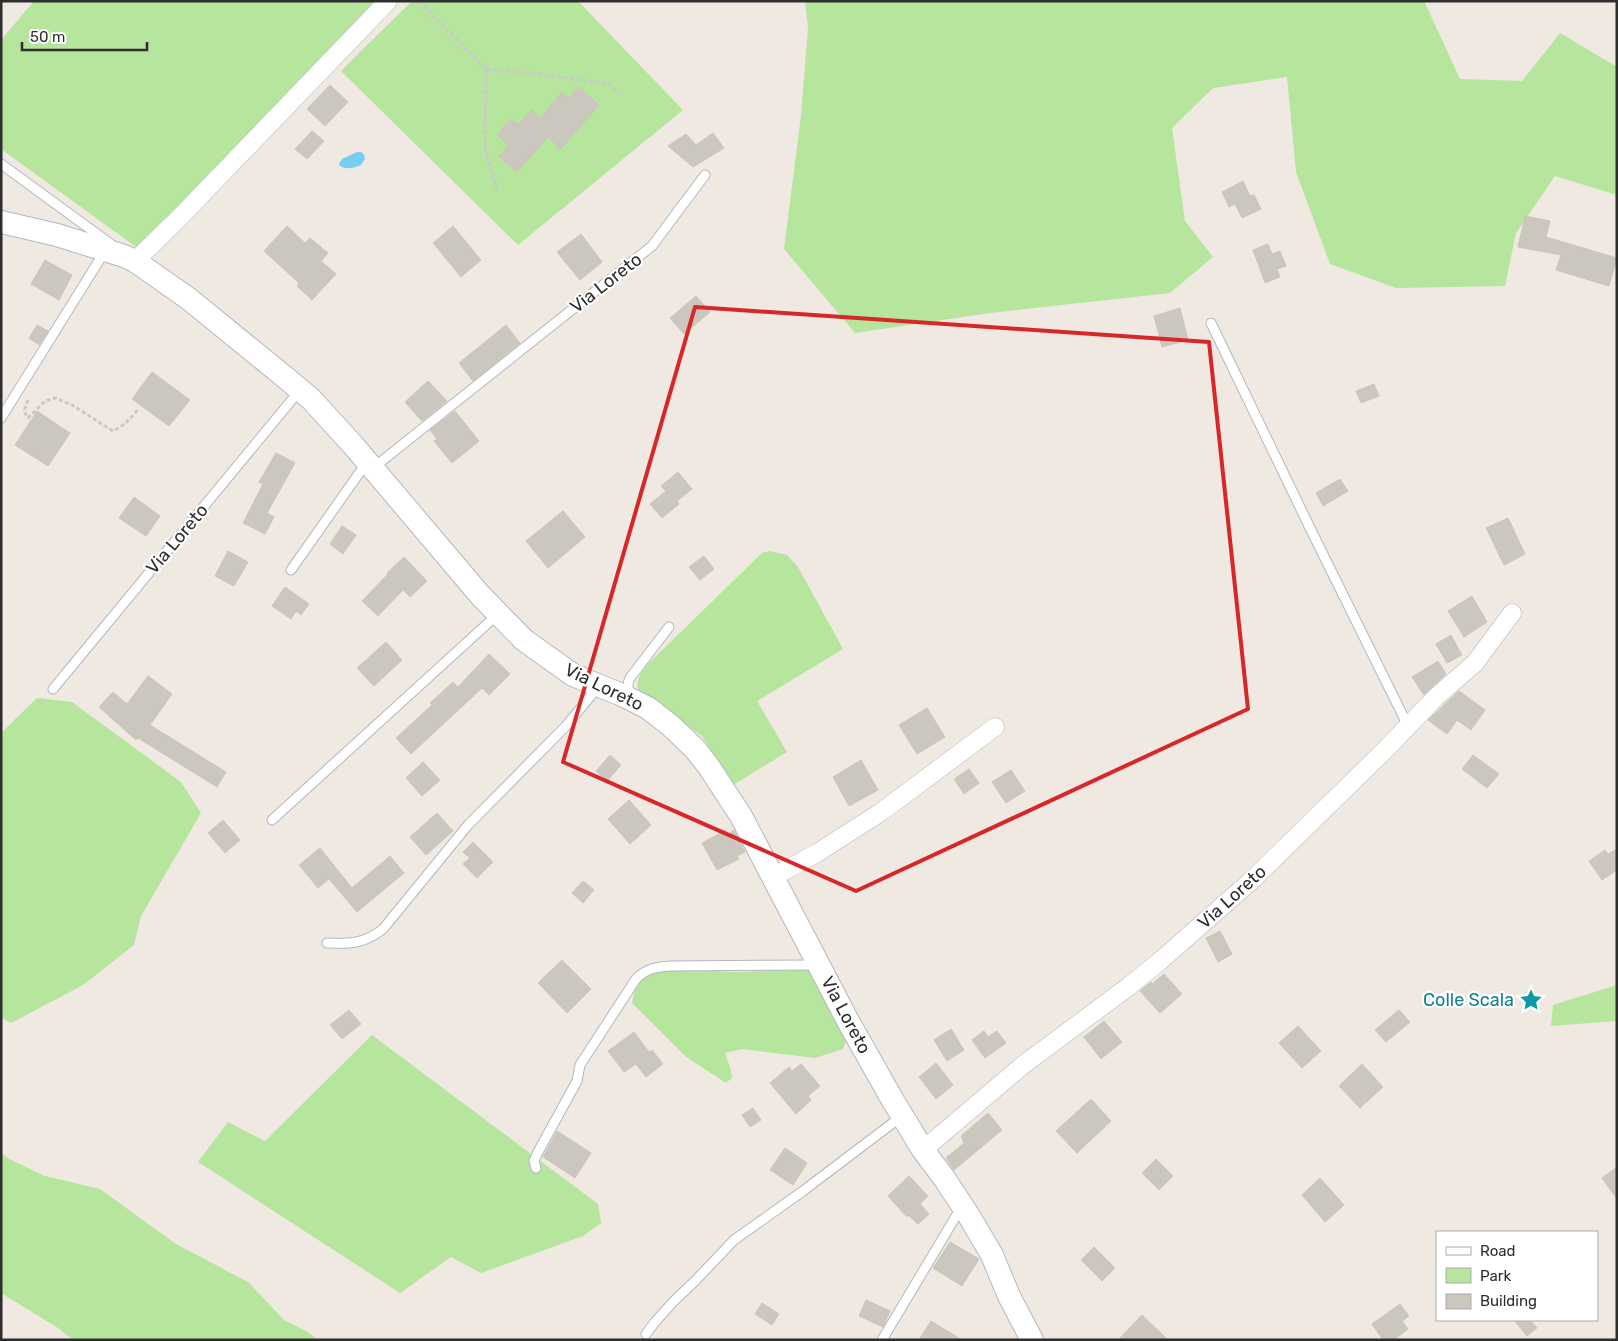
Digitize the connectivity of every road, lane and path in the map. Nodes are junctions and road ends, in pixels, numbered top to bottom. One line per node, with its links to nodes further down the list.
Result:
1 (388, 1): 10 (street)
2 (419, 1): 3 (path)
3 (486, 69): 4 (path); 7 (path)
4 (620, 94)
5 (1, 164): 10 (lane)
6 (705, 175): 16 (lane, Via Loreto)
7 (498, 191)
8 (1, 222): 9 (street, Via Loreto)
9 (106, 249): 10 (street, Via Loreto); 12 (lane)
10 (135, 261): 13 (street, Via Loreto)
11 (1211, 324): 24 (lane)
12 (22, 383): 14 (path); 15 (lane)
13 (300, 389): 16 (street, Via Loreto); 22 (lane, Via Loreto)
14 (138, 409)
15 (1, 418)
16 (370, 465): 17 (lane); 19 (street, Via Loreto)
17 (291, 570)
18 (1512, 613): 24 (street, Via Loreto)
19 (499, 614): 21 (street, Via Loreto); 26 (lane)
20 (669, 627): 23 (lane)
21 (599, 686): 23 (street, Via Loreto); 28 (lane)
22 (53, 689)
23 (636, 701): 27 (street, Via Loreto)
24 (1408, 726): 31 (street, Via Loreto)
25 (995, 727): 27 (street)
26 (272, 820)
27 (773, 877): 29 (street, Via Loreto)
28 (327, 943)
29 (819, 965): 30 (street, Via Loreto); 32 (lane)
30 (902, 1116): 31 (street, Via Loreto); 34 (lane)
31 (923, 1150): 33 (street, Via Loreto)
32 (536, 1168)
33 (962, 1206): 35 (lane); 36 (street, Via Loreto)
34 (646, 1334)
35 (882, 1340)
36 (1032, 1340)

